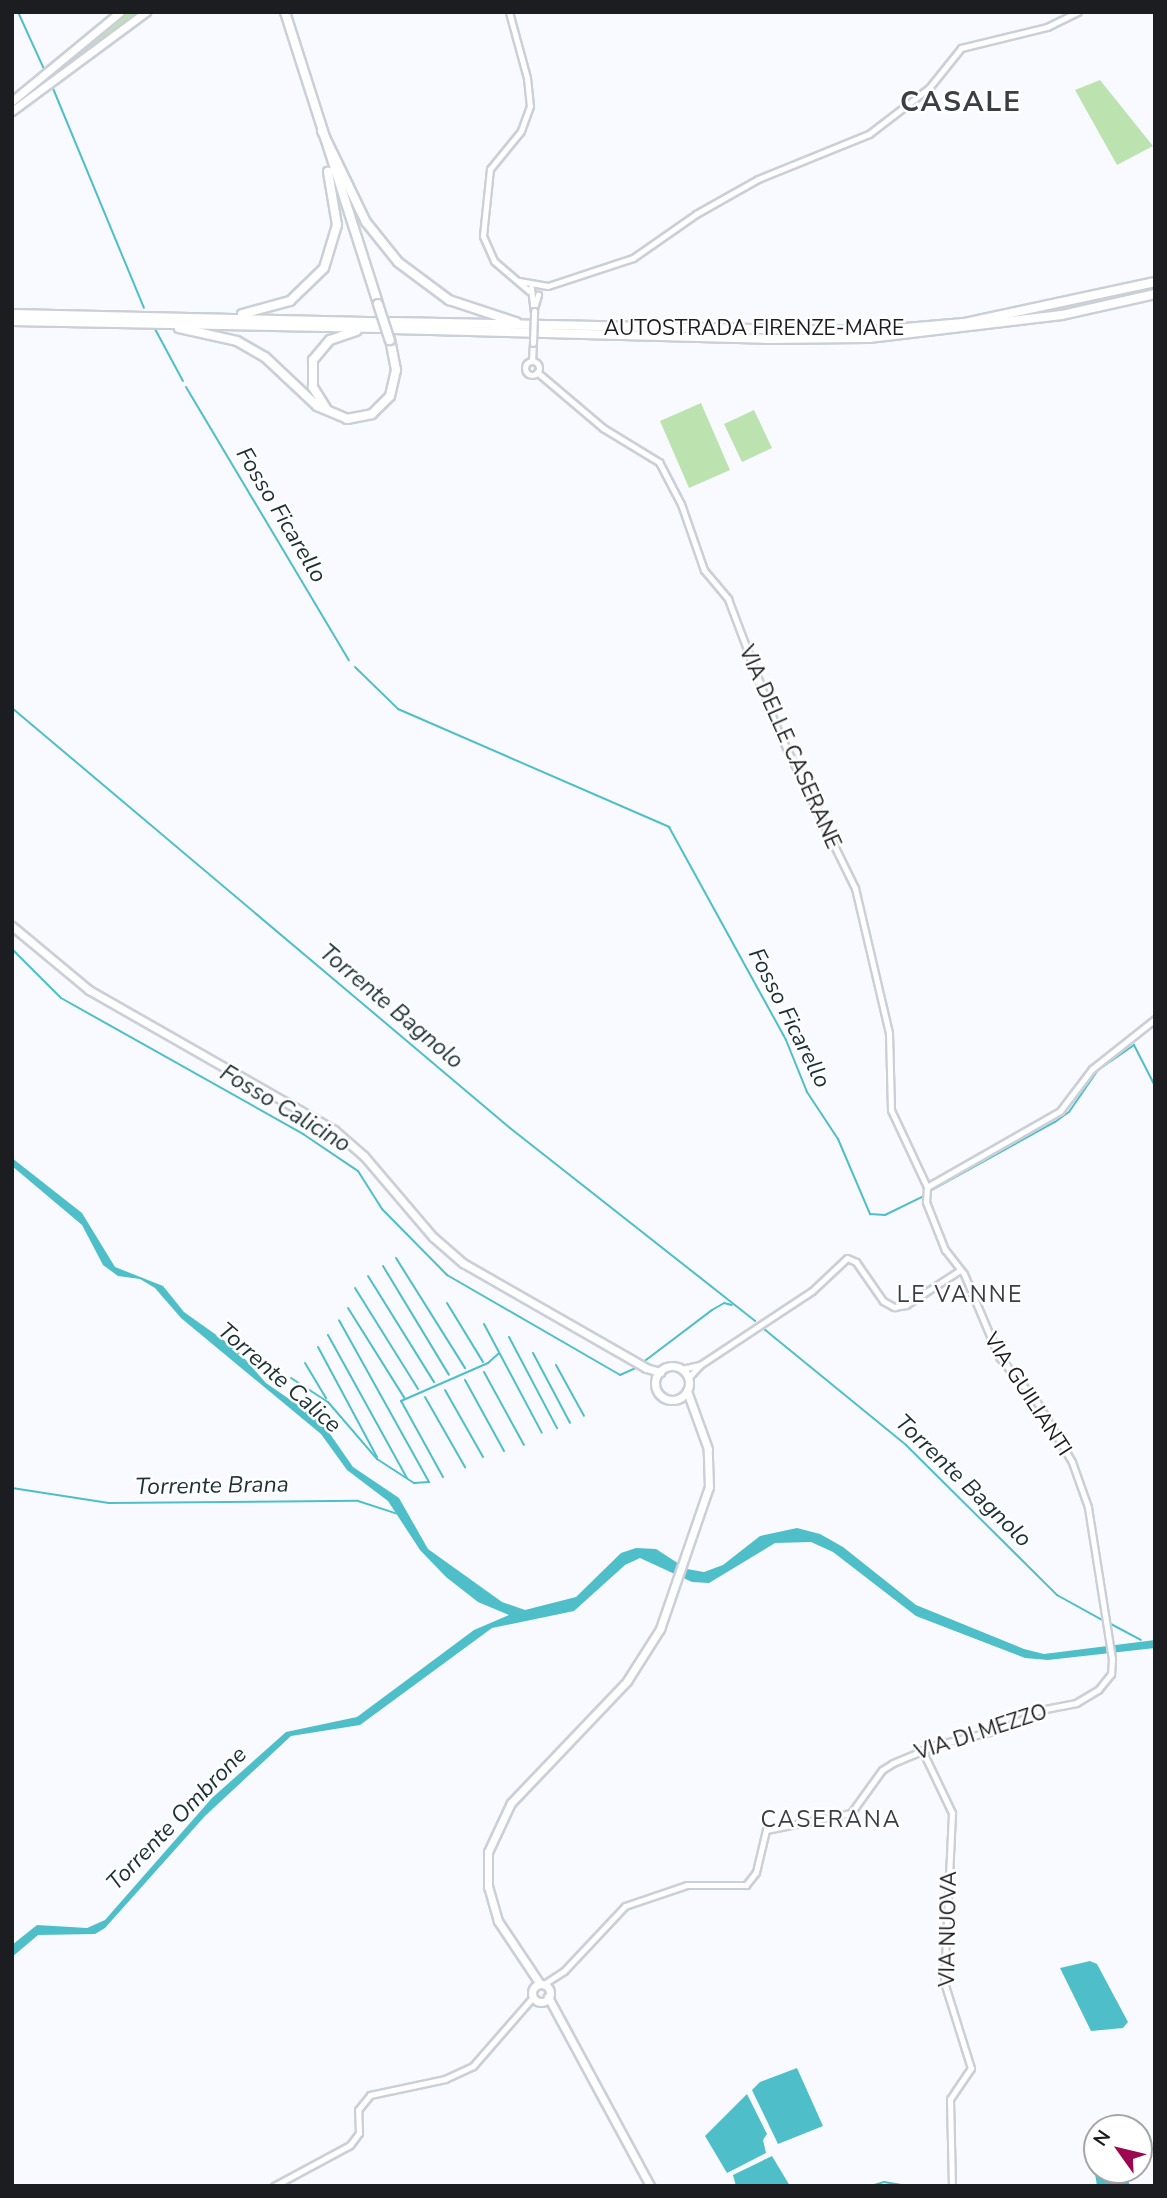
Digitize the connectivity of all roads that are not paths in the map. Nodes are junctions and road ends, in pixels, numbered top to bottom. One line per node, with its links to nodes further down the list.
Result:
1 (120, 12): 6 (main road)
2 (146, 12): 7 (main road)
3 (284, 12): 8 (highway)
4 (509, 12): 10 (street)
5 (1078, 12): 10 (street)
6 (12, 101)
7 (12, 111)
8 (322, 131): 13 (highway); 17 (highway); 18 (highway, bridge)
9 (1155, 282): 17 (highway, AUTOSTRADA FIRENZE-MARE)
10 (535, 291): 19 (street, bridge)
11 (1155, 295): 18 (highway, AUTOSTRADA FIRENZE-MARE)
12 (12, 314): 13 (highway)
13 (190, 316): 16 (highway)
14 (12, 321): 15 (highway)
15 (135, 322): 16 (highway); 21 (highway)
16 (380, 327): 21 (highway)
17 (550, 327): 18 (highway, AUTOSTRADA FIRENZE-MARE)
18 (392, 331): 21 (highway)
19 (532, 361): 20 (street, VIA DELLE CASERANE); 20 (street, VIA DELLE CASERANE)
20 (537, 372): 24 (street, VIA DELLE CASERANE)
21 (340, 418)
22 (12, 926): 28 (main road)
23 (1155, 1019): 24 (street)
24 (926, 1193): 25 (street, VIA GUILIANTI)
25 (960, 1270): 26 (street); 33 (street, VIA GUILIANTI)
26 (700, 1365): 27 (street); 29 (street)
27 (682, 1369): 28 (main road); 29 (main road)
28 (658, 1375): 31 (main road)
29 (688, 1378): 30 (main road)
30 (687, 1391): 31 (main road); 32 (main road)
31 (677, 1400): 32 (main road)
32 (693, 1413): 35 (main road)
33 (1112, 1660): 34 (street, VIA DI MEZZO)
34 (922, 1750): 35 (street, VIA DI MEZZO); 38 (street, VIA NUOVA)
35 (541, 1993): 36 (street); 37 (main road)
36 (274, 2186)
37 (650, 2186)
38 (952, 2186)

